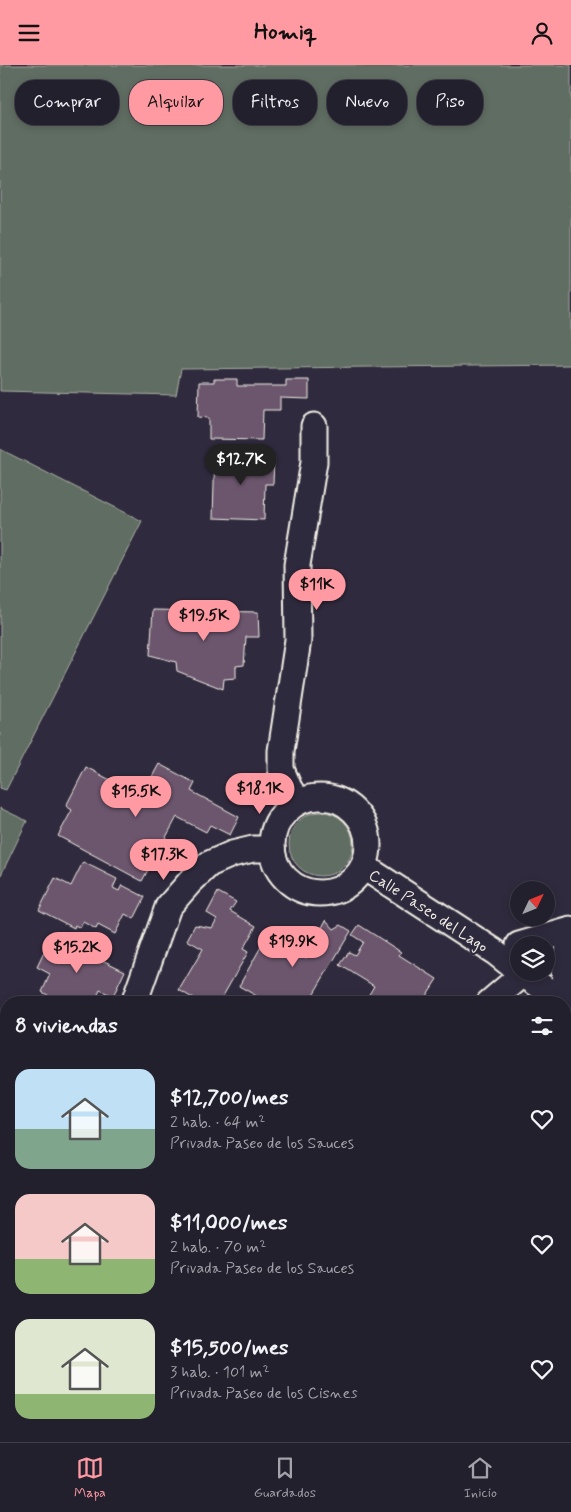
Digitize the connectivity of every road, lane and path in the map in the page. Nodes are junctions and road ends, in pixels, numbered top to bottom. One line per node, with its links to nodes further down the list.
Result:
1 (314, 426): 2 (street)
2 (298, 802): 3 (street); 4 (street)
3 (272, 849): 4 (street); 14 (street)
4 (364, 867): 9 (street, Calle Paseo del Lago)
5 (571, 930): 6 (street, Calle Paseo del Lago)
6 (550, 936)
7 (571, 945): 13 (street)
8 (510, 948): 9 (street, Calle Paseo del Lago)
9 (495, 952): 10 (street, Calle Paseo del Lago)
10 (510, 964)
11 (512, 981): 15 (street)
12 (534, 981): 16 (street, Calle Paseo del Lago)
13 (571, 994)
14 (136, 996)
15 (496, 996)
16 (556, 996)

